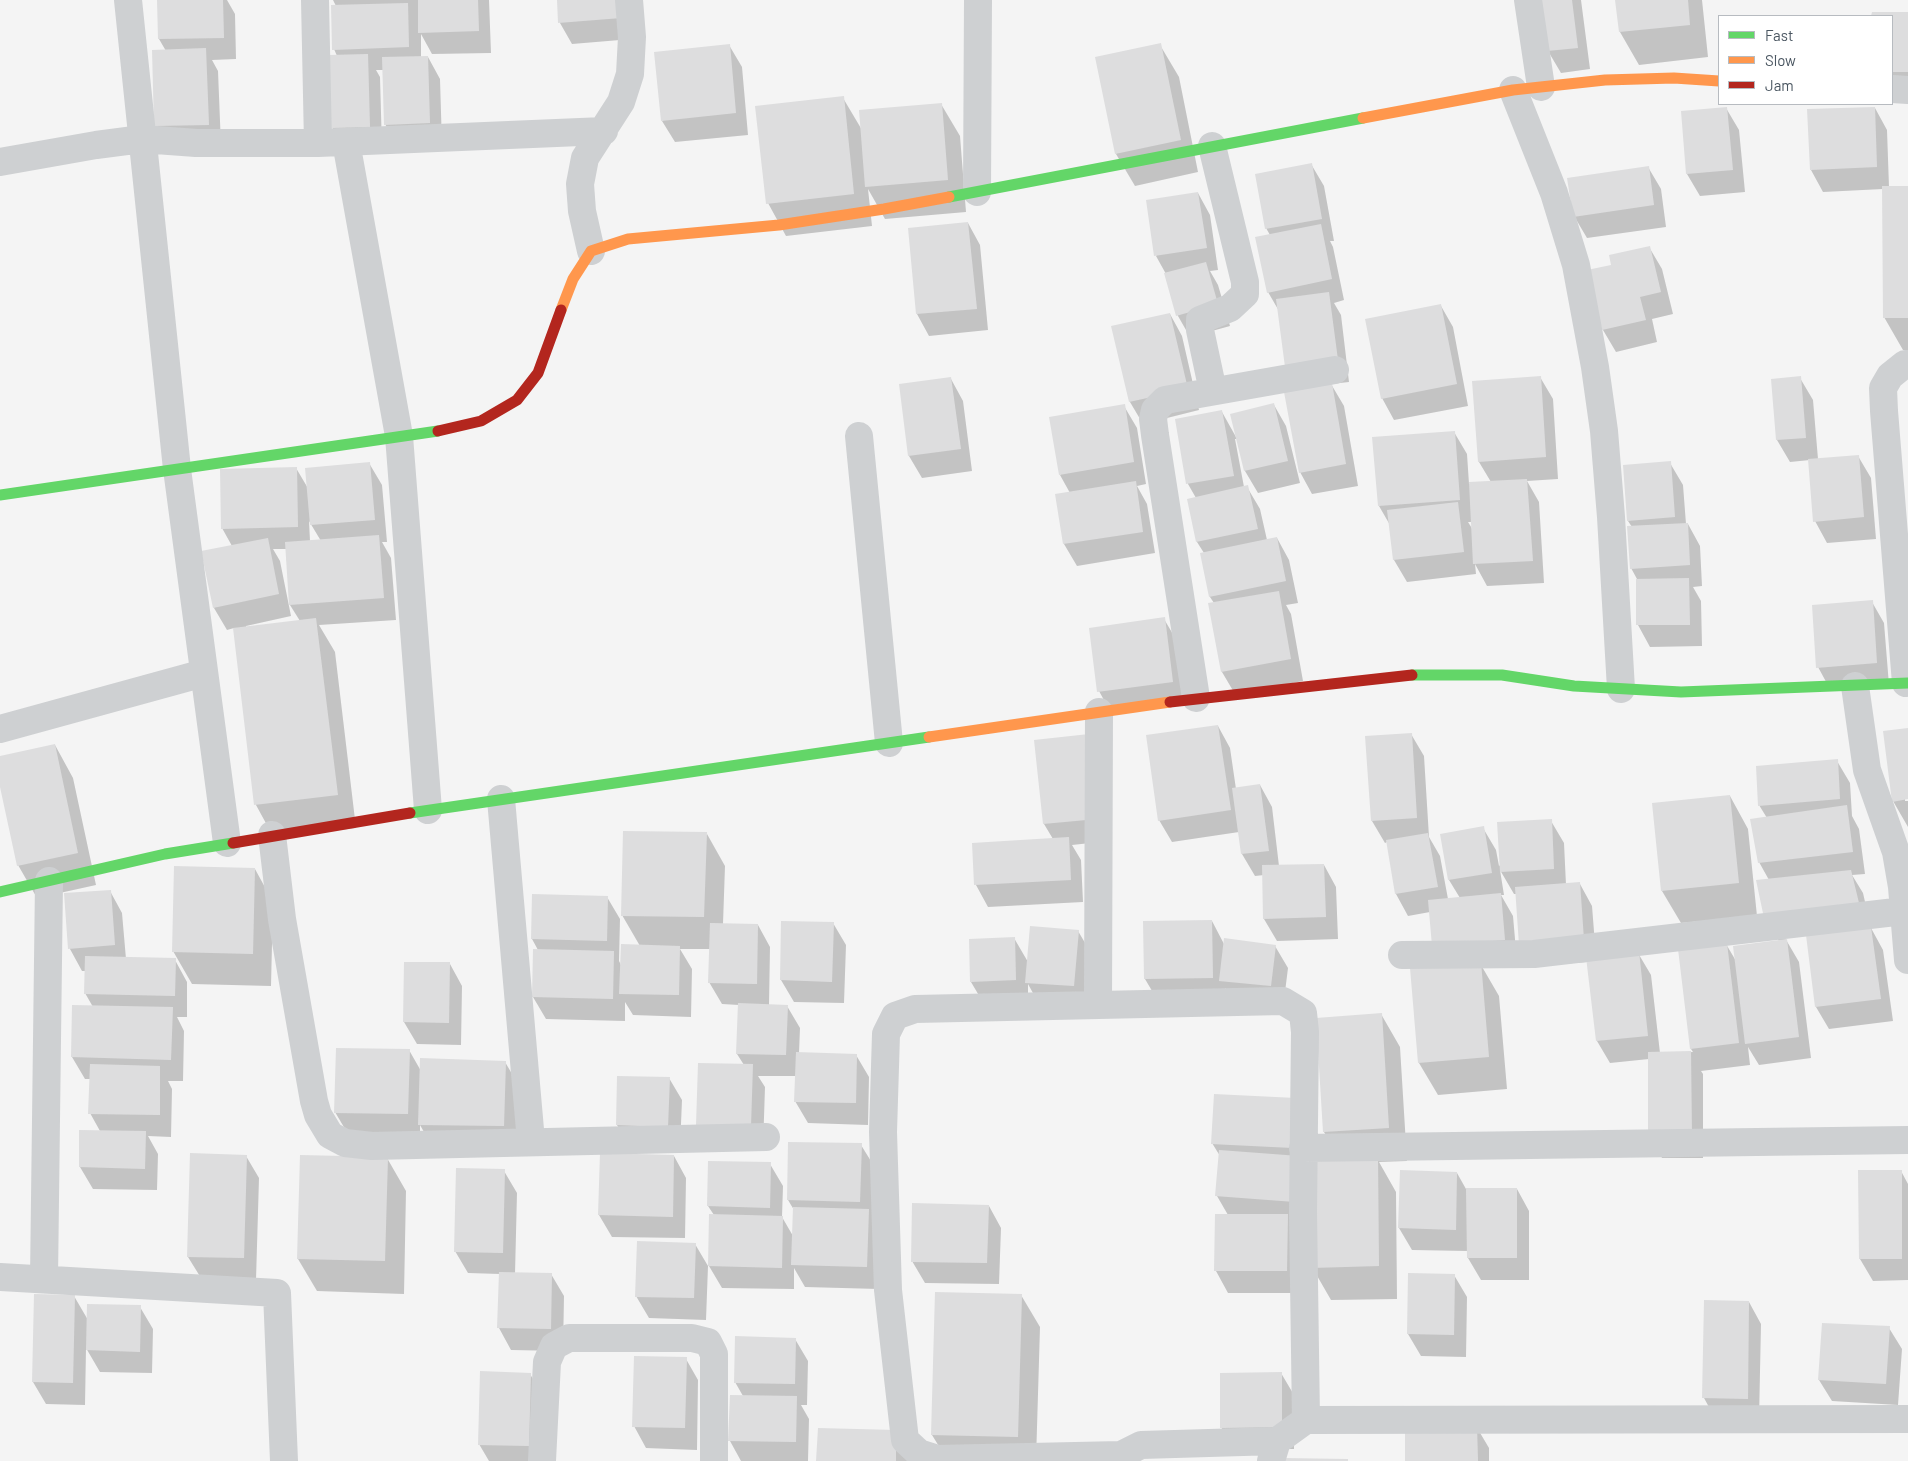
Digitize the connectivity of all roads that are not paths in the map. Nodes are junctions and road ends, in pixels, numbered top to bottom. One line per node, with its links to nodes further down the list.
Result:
1 (128, 0): 12 (street)
2 (315, 0): 14 (street)
3 (629, 0): 11 (street)
4 (978, 0): 17 (street)
5 (1528, 0): 7 (street)
6 (1718, 80): 7 (street)
7 (1541, 87): 9 (street)
8 (1893, 89): 10 (street)
9 (1513, 90): 15 (street); 29 (street)
10 (1908, 90)
11 (604, 131): 13 (street); 18 (street)
12 (142, 139): 14 (street); 16 (street); 24 (street)
13 (346, 142): 14 (street); 22 (street)
14 (318, 143)
15 (1212, 146): 17 (street); 21 (street)
16 (0, 162)
17 (976, 192): 18 (street)
18 (591, 251): 22 (street)
19 (1908, 364): 27 (street)
20 (1334, 370): 21 (street)
21 (1213, 392): 30 (street)
22 (399, 436): 24 (street); 35 (street)
23 (859, 436): 33 (street)
24 (177, 469): 25 (street); 26 (street)
25 (0, 494)
26 (204, 673): 32 (street); 37 (street)
27 (1907, 683): 28 (street)
28 (1854, 686): 29 (street); 40 (street)
29 (1621, 688): 30 (street)
30 (1196, 698): 31 (street)
31 (1099, 712): 33 (street); 43 (street)
32 (0, 729)
33 (889, 743): 34 (street)
34 (501, 799): 35 (street); 46 (street)
35 (428, 810): 36 (street)
36 (272, 835): 37 (street); 46 (street)
37 (227, 843): 38 (street)
38 (49, 882): 39 (street); 49 (street)
39 (0, 892)
40 (1904, 911): 41 (street); 42 (street)
41 (1402, 956)
42 (1908, 960)
43 (1098, 1004): 47 (street); 54 (street)
44 (766, 1137): 46 (street)
45 (1908, 1140): 47 (street)
46 (531, 1141)
47 (1303, 1148): 51 (street)
48 (0, 1277): 49 (street)
49 (44, 1279): 55 (street)
50 (1908, 1419): 51 (street)
51 (1306, 1420): 52 (street)
52 (1274, 1451): 53 (street)
53 (1120, 1458): 54 (street)
54 (966, 1460)
55 (284, 1461)
56 (542, 1461): 57 (street)
57 (714, 1461)

